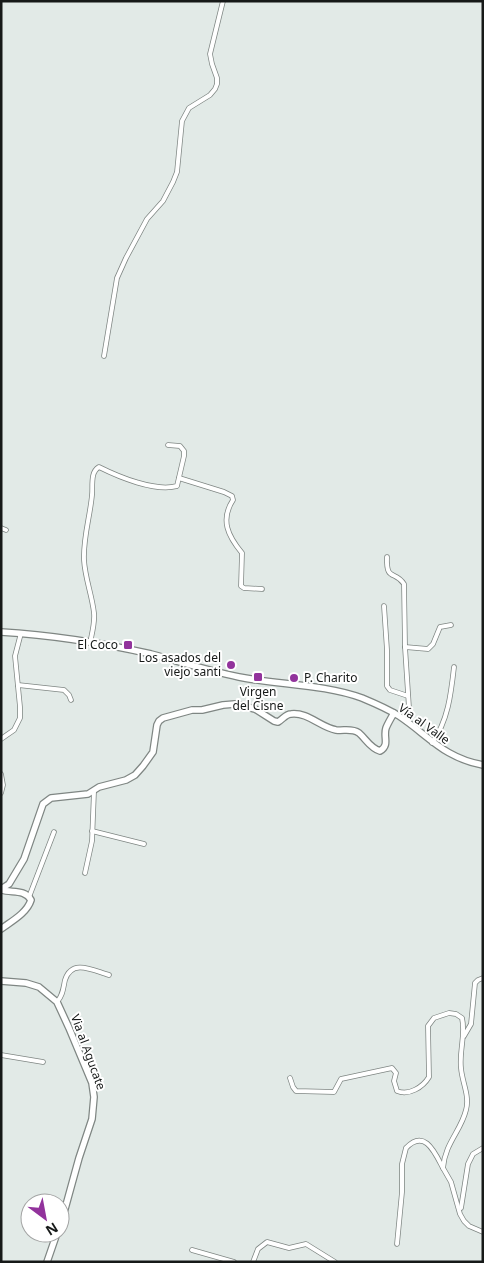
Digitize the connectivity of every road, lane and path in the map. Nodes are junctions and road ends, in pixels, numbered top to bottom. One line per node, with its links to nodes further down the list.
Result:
1 (223, 1): 2 (street)
2 (104, 356)
3 (168, 445): 4 (street)
4 (179, 478): 8 (street); 13 (street)
5 (1, 528): 6 (street)
6 (6, 530)
7 (387, 557): 14 (street)
8 (262, 588)
9 (384, 606): 17 (street)
10 (451, 625): 14 (street)
11 (1, 632): 12 (street, Vía al Valle)
12 (21, 633): 13 (street, Vía al Valle); 16 (street)
13 (90, 643): 19 (street, Vía al Valle)
14 (405, 647): 17 (street)
15 (454, 667): 22 (street)
16 (18, 685): 18 (street); 21 (street)
17 (408, 696): 20 (street)
18 (71, 700)
19 (394, 713): 20 (street, Vía al Valle); 25 (street)
20 (407, 722): 22 (street, Vía al Valle)
21 (1, 739)
22 (432, 743): 23 (street, Vía al Valle)
23 (483, 765)
24 (1, 774): 26 (street)
25 (94, 791): 27 (street); 31 (street)
26 (1, 793)
27 (92, 831): 29 (street); 30 (street)
28 (54, 832): 32 (street)
29 (144, 844)
30 (85, 873)
31 (1, 890): 32 (street)
32 (29, 896): 33 (street)
33 (1, 928)
34 (109, 975): 37 (street)
35 (483, 978): 38 (street)
36 (1, 981): 37 (street, Via al Agucate)
37 (57, 1002): 44 (street, Via al Agucate)
38 (464, 1036): 41 (street); 43 (street)
39 (1, 1055): 40 (street)
40 (44, 1062)
41 (290, 1078)
42 (483, 1148): 45 (street)
43 (443, 1168): 45 (street); 48 (street)
44 (69, 1193)
45 (460, 1214): 46 (street)
46 (483, 1232)
47 (54, 1243): 50 (street)
48 (397, 1244)
49 (192, 1250): 51 (street)
50 (47, 1262)
51 (234, 1262)
52 (253, 1262): 53 (street)
53 (335, 1262)

